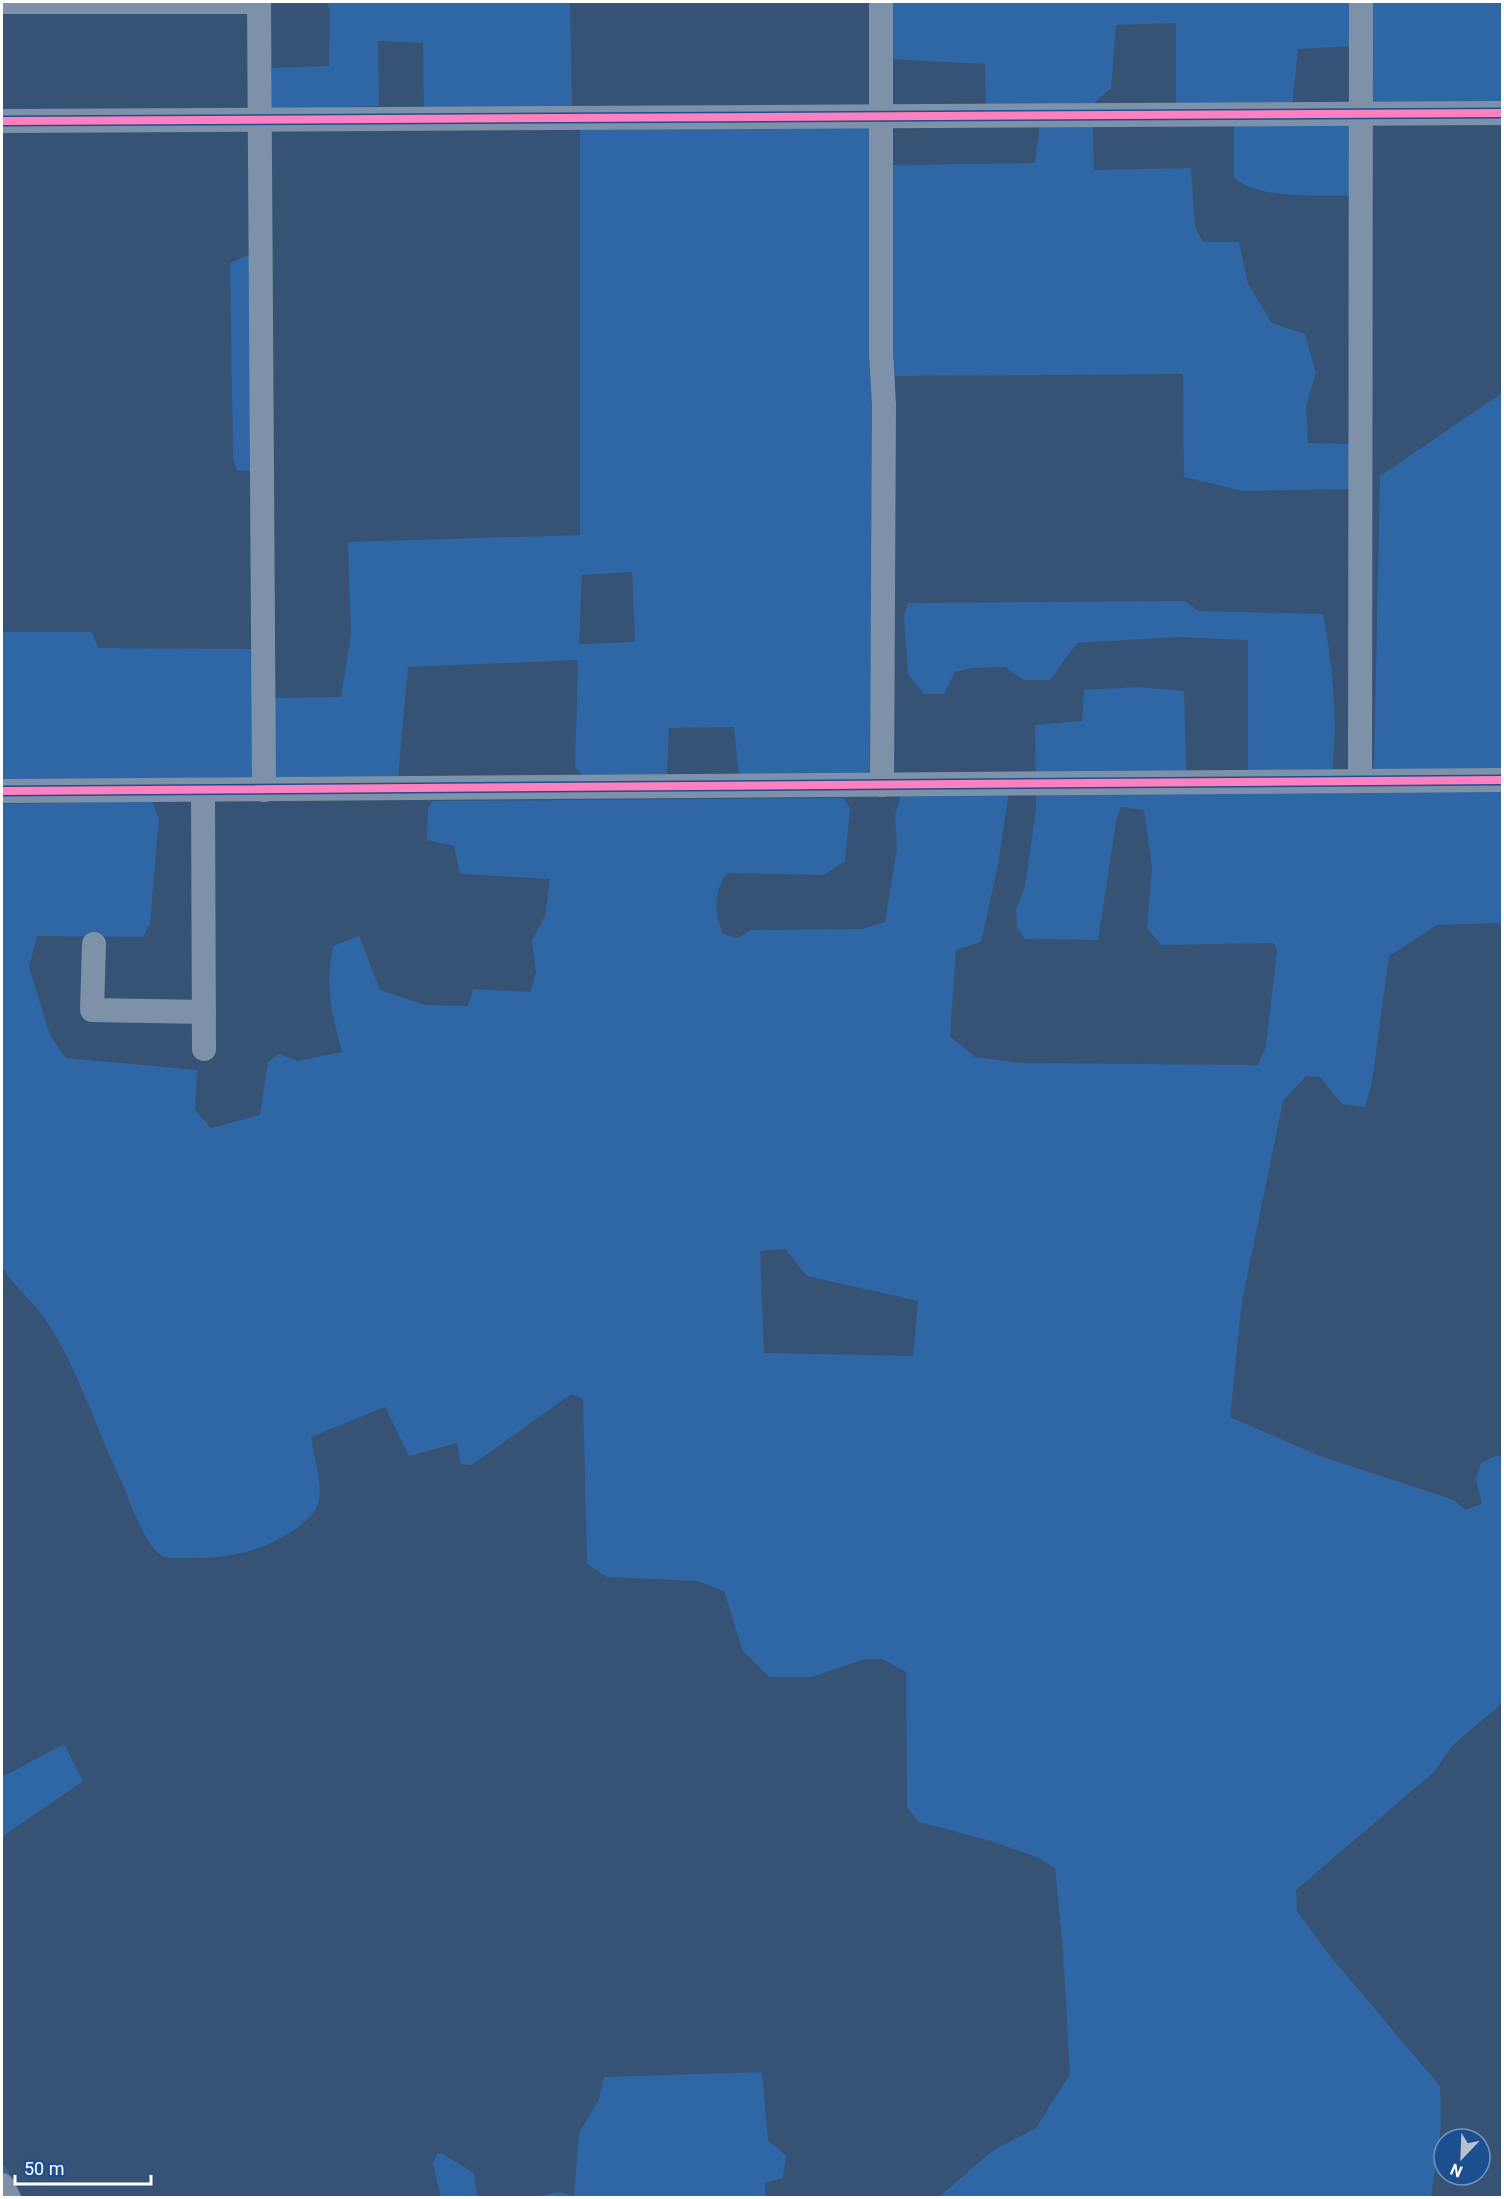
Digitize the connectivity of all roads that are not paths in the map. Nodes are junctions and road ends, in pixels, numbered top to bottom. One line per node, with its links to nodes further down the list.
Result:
1 (2, 2): 2 (street)
2 (259, 2): 8 (street)
3 (881, 2): 7 (street)
4 (1361, 2): 6 (street)
5 (1503, 113): 6 (street)
6 (1362, 114): 7 (street); 11 (street)
7 (881, 116): 8 (street); 12 (street)
8 (262, 120): 9 (street); 13 (street)
9 (2, 121)
10 (1503, 780): 11 (street)
11 (1360, 781): 12 (street)
12 (882, 785): 13 (street)
13 (264, 790): 15 (street)
14 (2, 791): 15 (street)
15 (203, 791): 17 (street)
16 (93, 944): 17 (street)
17 (204, 1012): 18 (street)
18 (204, 1049)
19 (2, 2185): 20 (street)
20 (9, 2198)

